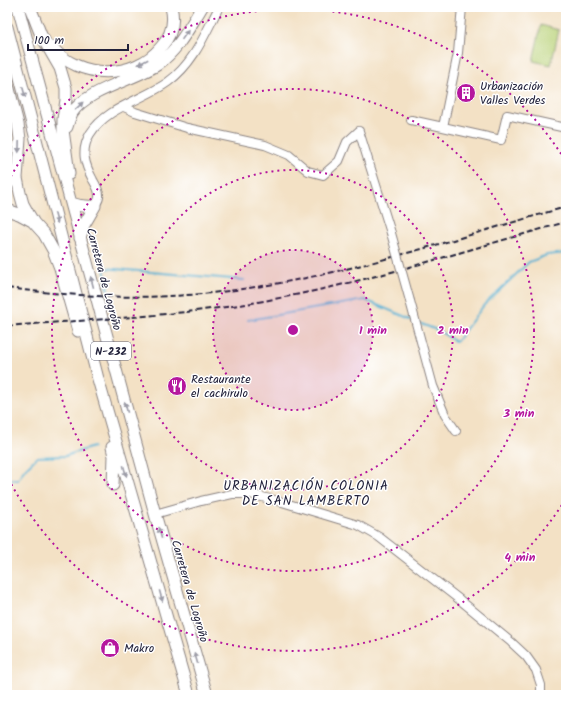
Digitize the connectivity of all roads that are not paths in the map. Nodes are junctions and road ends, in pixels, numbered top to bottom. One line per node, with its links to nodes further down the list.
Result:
1 (18, 7): 17 (highway, Carretera de Logroño / N-232)
2 (30, 7): 7 (highway)
3 (171, 7): 7 (highway, one-way to 7)
4 (202, 7): 14 (highway, one-way to 4)
5 (219, 7): 10 (street)
6 (462, 7): 12 (street)
7 (36, 23): 14 (highway)
8 (7, 27): 22 (highway, N-232, one-way to 22)
9 (7, 81): 15 (highway, one-way to 15)
10 (124, 106): 18 (street); 23 (street, bridge)
11 (411, 120): 12 (street)
12 (443, 127): 13 (street)
13 (566, 128)
14 (64, 142): 17 (highway)
15 (17, 167): 16 (highway); 20 (highway)
16 (7, 185)
17 (70, 202): 18 (highway); 21 (highway, Carretera de Logroño / N-232)
18 (95, 206): 21 (highway)
19 (7, 210): 20 (highway)
20 (34, 223): 22 (highway)
21 (80, 239): 25 (highway, Carretera de Logroño / N-232, one-way to 21)
22 (97, 374): 24 (highway); 26 (highway, N-232, one-way to 26)
23 (456, 431)
24 (113, 486)
25 (155, 514): 27 (highway, Carretera de Logroño / N-232, one-way to 25); 28 (street)
26 (189, 695)
27 (207, 695)
28 (541, 695)

